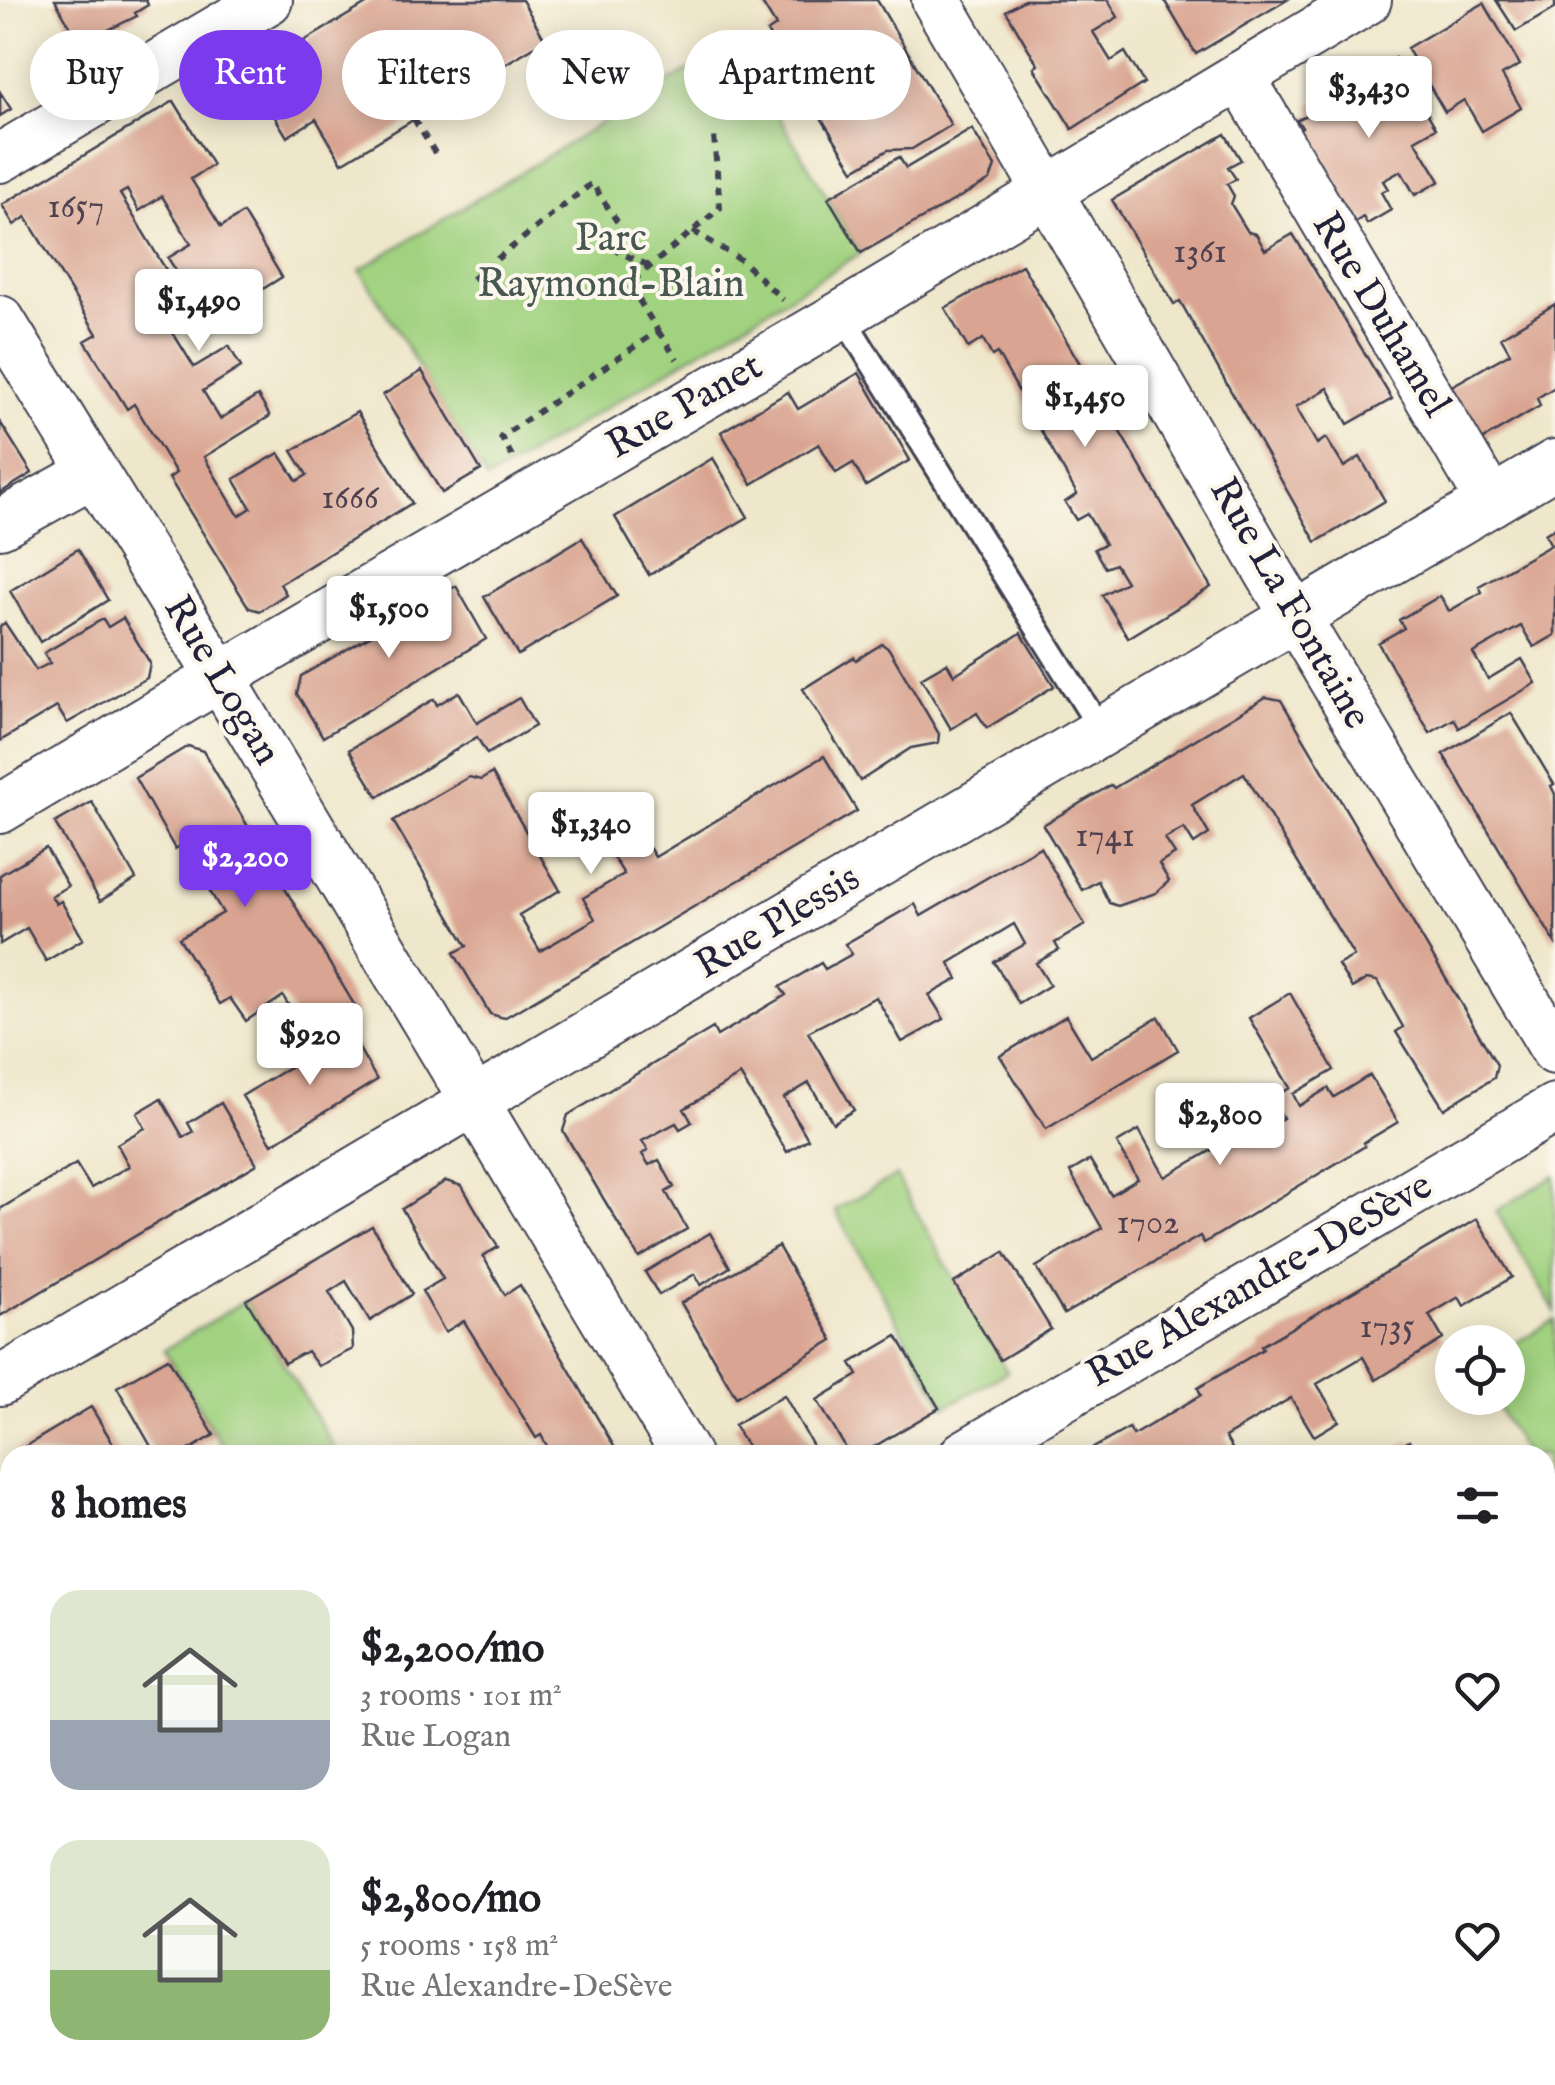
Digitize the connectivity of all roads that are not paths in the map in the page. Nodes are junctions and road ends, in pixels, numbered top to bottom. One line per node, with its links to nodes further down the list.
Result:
1 (268, 0): 5 (street)
2 (936, 0): 6 (street, Rue La Fontaine)
3 (1367, 0): 4 (street, Rue Panet)
4 (1240, 76): 6 (street, Rue Panet); 11 (street, Rue Duhamel)
5 (0, 158)
6 (1049, 190): 7 (street, Rue Panet); 13 (street, Rue La Fontaine)
7 (842, 315): 14 (street, Rue Panet); 15 (lane)
8 (0, 320): 10 (street, Rue Logan)
9 (1555, 464): 11 (street, Rue Plessis)
10 (94, 472): 12 (street); 14 (street, Rue Logan)
11 (1491, 502): 13 (street, Rue Plessis)
12 (0, 524)
13 (1296, 617): 15 (street, Rue Plessis); 17 (street, Rue La Fontaine)
14 (220, 677): 16 (street, Rue Panet); 18 (street, Rue Logan)
15 (1102, 732): 18 (street, Rue Plessis)
16 (0, 809)
17 (1555, 1050)
18 (474, 1103): 20 (street, Rue Plessis); 21 (street, Rue Logan)
19 (1555, 1108): 22 (street, Rue Alexandre-DeSève)
20 (0, 1381)
21 (680, 1445)
22 (981, 1445)

